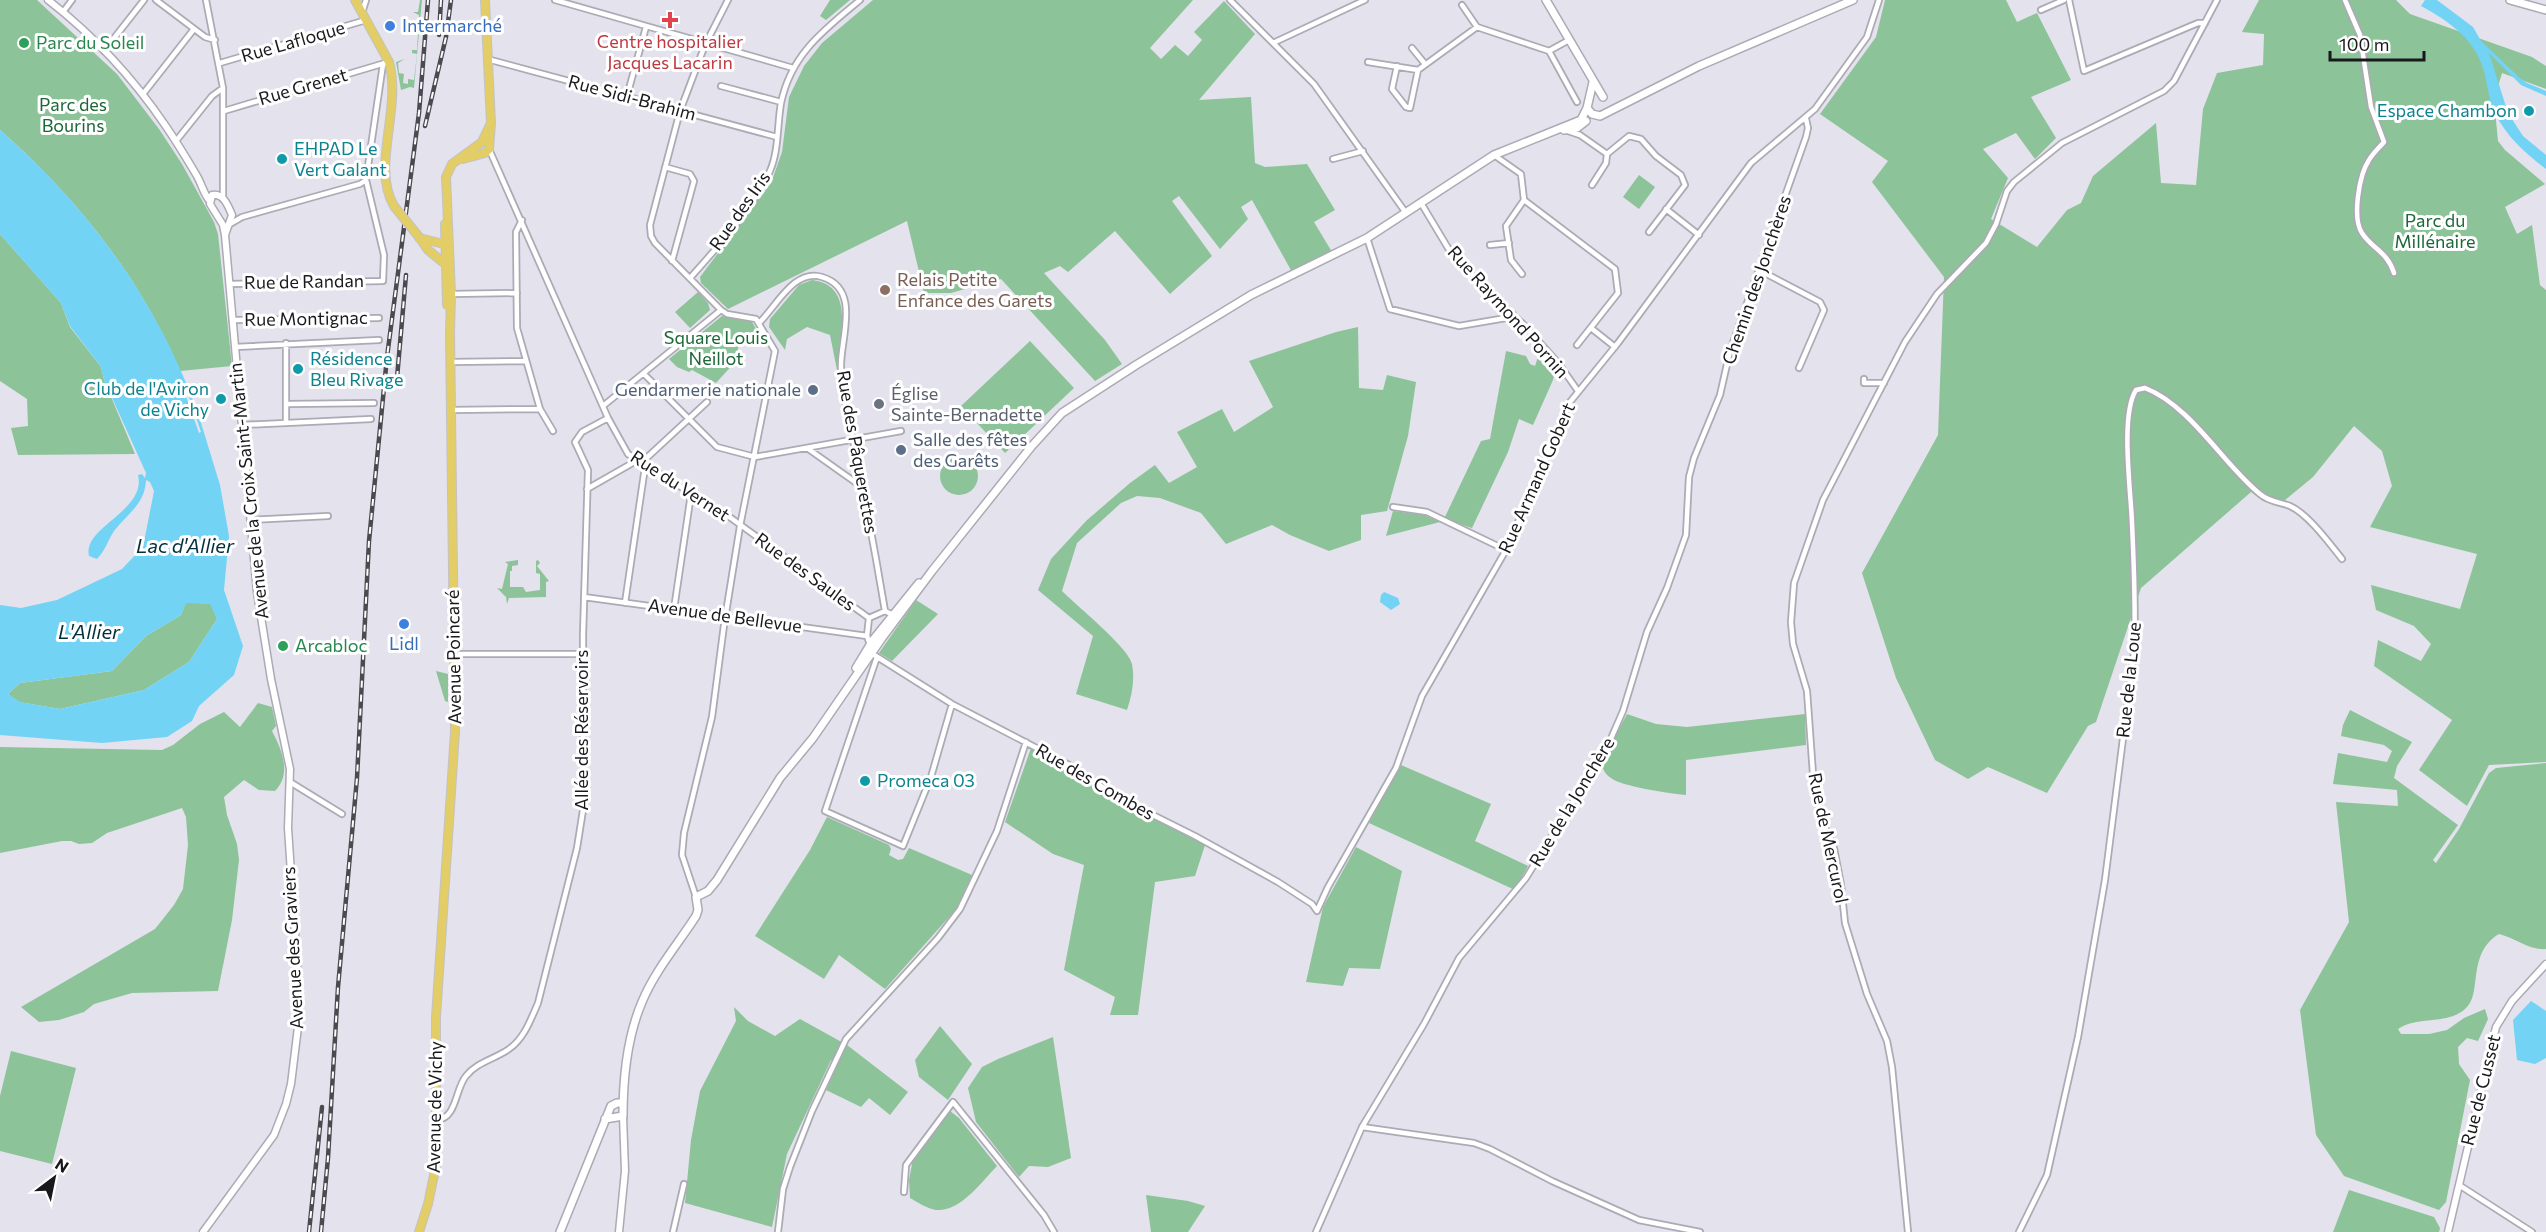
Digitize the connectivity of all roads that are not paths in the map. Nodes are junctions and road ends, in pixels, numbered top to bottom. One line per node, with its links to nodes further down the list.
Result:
1 (48, 0): 25 (street)
2 (72, 0): 25 (street)
3 (144, 0): 36 (street)
4 (156, 0): 30 (street)
5 (206, 0): 31 (street)
6 (355, 0): 26 (main road)
7 (366, 0): 26 (street)
8 (485, 0): 38 (main road)
9 (555, 0): 28 (street)
10 (728, 0): 34 (street)
11 (860, 0): 44 (street, Rue des Iris)
12 (1230, 0): 33 (street)
13 (1365, 0): 33 (street)
14 (1546, 0): 32 (main road)
15 (1853, 0): 58 (main road)
16 (1879, 0): 60 (street, Rue Armand Gobert)
17 (2064, 0): 23 (street)
18 (2069, 0): 27 (street)
19 (2217, 0): 27 (street, Rue de Mercurol)
20 (2345, 0): 94 (street)
21 (2510, 0): 24 (main road)
22 (1462, 5): 29 (street)
23 (2041, 10)
24 (2546, 10)
25 (63, 12): 36 (street)
26 (364, 17): 40 (street, Rue Lafloque); 41 (main road)
27 (2205, 22): 116 (street, Rue de Mercurol)
28 (646, 27): 34 (street); 50 (street)
29 (1477, 27): 37 (street); 42 (street)
30 (194, 29): 31 (street); 49 (street)
31 (215, 40): 40 (street)
32 (1569, 40): 37 (street); 46 (main road)
33 (1273, 43): 66 (street)
34 (705, 45): 44 (street); 57 (street)
35 (1412, 48): 42 (street)
36 (104, 51): 49 (street)
37 (1549, 51): 54 (street)
38 (487, 59): 50 (street, Rue Sidi-Brahim); 65 (main road)
39 (1368, 62): 43 (street)
40 (220, 63): 48 (street)
41 (386, 63): 56 (street, Rue Grenet); 71 (street); 86 (main road, bridge)
42 (1425, 64): 45 (street)
43 (1397, 66): 45 (street); 45 (street)
44 (793, 68): 53 (street, Rue des Iris)
45 (1418, 70)
46 (1593, 82): 51 (main road); 52 (main road)
47 (721, 86): 53 (street)
48 (223, 88): 56 (street); 64 (street)
49 (143, 94): 64 (street)
50 (627, 96): 57 (street, Rue Sidi-Brahim)
51 (1591, 97): 52 (main road); 55 (main road)
52 (1603, 97): 58 (main road)
53 (781, 102): 63 (street, Rue des Iris)
54 (1577, 102)
55 (1587, 108): 59 (main road); 61 (main road)
56 (224, 111): 72 (street)
57 (680, 111): 63 (street, Rue Sidi-Brahim); 70 (street)
58 (1606, 111): 59 (main road)
59 (1596, 116): 62 (main road)
60 (1806, 119): 85 (street, Rue Armand Gobert); 93 (street, Chemin des Jonchères)
61 (1555, 131): 62 (main road); 68 (main road)
62 (1578, 132): 67 (street)
63 (777, 137): 96 (street, Rue des Iris)
64 (176, 141): 76 (street)
65 (484, 148): 78 (main road); 82 (street, Rue du Vernet)
66 (1363, 151): 69 (street); 81 (street)
67 (1607, 154): 73 (street); 80 (street)
68 (1494, 155): 77 (street); 79 (main road)
69 (1333, 159)
70 (665, 167): 92 (street); 92 (street)
71 (366, 180): 83 (street); 97 (street, Rue de Randan)
72 (223, 184): 74 (street); 75 (street)
73 (1592, 185)
74 (216, 194): 75 (street); 76 (street)
75 (223, 199): 83 (street)
76 (209, 200): 83 (street)
77 (1524, 200): 88 (street); 105 (street)
78 (447, 202): 89 (main road); 91 (main road)
79 (1421, 203): 81 (main road); 101 (street, Rue Raymond Pornin)
80 (1666, 209): 84 (street); 85 (street)
81 (1406, 213): 87 (main road)
82 (522, 220): 98 (street); 121 (street, Rue du Vernet)
83 (227, 224): 97 (street, Avenue de la Croix Saint-Martin)
84 (1649, 232)
85 (1699, 235): 109 (street, Rue Armand Gobert)
86 (419, 237): 89 (main road); 91 (main road)
87 (1367, 238): 101 (street); 145 (main road)
88 (1509, 243): 90 (street); 95 (street)
89 (444, 244): 91 (main road)
90 (1490, 245)
91 (448, 260): 99 (main road, Avenue Poincaré)
92 (672, 261): 96 (street)
93 (1759, 270): 113 (street); 132 (street, Chemin des Jonchères)
94 (2394, 273)
95 (1522, 274)
96 (690, 278): 100 (street)
97 (229, 284): 103 (street, Avenue de la Croix Saint-Martin)
98 (516, 293): 99 (street); 111 (street)
99 (448, 294): 112 (main road, Avenue Poincaré)
100 (721, 310): 104 (street); 114 (street)
101 (1513, 314): 117 (street, Rue Raymond Pornin)
102 (379, 318): 103 (street, Rue Montignac)
103 (232, 320): 110 (street, Avenue de la Croix Saint-Martin)
104 (759, 323): 131 (street, Rue des Pâquerettes); 134 (street)
105 (1591, 328): 108 (street); 109 (street)
106 (379, 340): 107 (street)
107 (286, 344): 110 (street); 120 (street)
108 (1576, 345)
109 (1615, 347): 117 (street, Rue Armand Gobert)
110 (235, 348): 128 (street, Avenue de la Croix Saint-Martin)
111 (526, 361): 112 (street); 122 (street)
112 (450, 362): 123 (main road, Avenue Poincaré)
113 (1798, 368)
114 (644, 374): 121 (street); 126 (street)
115 (1864, 379): 116 (street)
116 (1884, 383): 184 (street, Rue de Mercurol)
117 (1578, 391): 143 (street, Rue Armand Gobert)
118 (707, 402): 126 (street)
119 (374, 403): 120 (street)
120 (288, 404): 127 (street)
121 (603, 406): 124 (street, Rue du Vernet)
122 (540, 409): 123 (street); 129 (street)
123 (451, 410): 155 (main road, Avenue Poincaré)
124 (608, 418): 135 (street, Rue du Vernet); 137 (street, Allée des Réservoirs)
125 (371, 419): 127 (street)
126 (689, 419): 134 (street); 135 (street)
127 (286, 422): 128 (street)
128 (242, 424): 141 (street, Avenue de la Croix Saint-Martin)
129 (553, 431)
130 (901, 431): 131 (street)
131 (854, 439): 133 (street); 136 (street, Rue des Pâquerettes)
132 (1701, 440): 171 (street, Rue de la Jonchère)
133 (807, 448): 134 (street); 136 (street)
134 (755, 457): 142 (street)
135 (640, 464): 137 (street); 138 (street, Rue du Vernet); 147 (street)
136 (862, 487): 149 (street, Rue des Pâquerettes)
137 (587, 489): 146 (street, Allée des Réservoirs)
138 (691, 494): 142 (street, Rue du Vernet); 148 (street)
139 (1393, 507): 143 (street)
140 (328, 516): 141 (street)
141 (250, 520): 159 (street, Avenue de la Croix Saint-Martin)
142 (740, 525): 151 (street, Rue du Vernet); 152 (street, Rue des Saules)
143 (1506, 550): 164 (street, Rue Armand Gobert)
144 (2342, 559): 185 (street, Rue de la Loue)
145 (932, 571): 150 (main road); 153 (main road)
146 (584, 597): 147 (street, Avenue de Bellevue); 156 (street, Allée des Réservoirs)
147 (625, 603): 148 (street, Avenue de Bellevue)
148 (674, 609): 151 (street, Avenue de Bellevue)
149 (885, 611): 150 (street); 152 (street)
150 (893, 614): 153 (street); 154 (main road)
151 (725, 616): 154 (street, Avenue de Bellevue); 163 (street, Rue du Vernet)
152 (869, 618): 154 (street)
153 (882, 638): 154 (main road); 154 (street)
154 (871, 646): 157 (street, Rue des Combes); 161 (street); 163 (main road)
155 (454, 654): 156 (street); 166 (main road, Avenue Poincaré)
156 (583, 654): 170 (street, Allée des Réservoirs)
157 (952, 704): 158 (street, Rue des Combes); 161 (street)
158 (1026, 742): 164 (street, Rue des Combes); 180 (street)
159 (290, 782): 160 (street); 175 (street, Avenue des Graviers)
160 (342, 814)
161 (903, 846): 162 (street)
162 (900, 853)
163 (696, 897): 167 (main road)
164 (1317, 911)
165 (2546, 964): 173 (street, Rue de Cusset)
166 (438, 981): 170 (main road, Avenue de Vichy)
167 (623, 1103): 168 (main road); 169 (main road)
168 (623, 1116): 169 (main road); 178 (street)
169 (605, 1119): 177 (main road)
170 (437, 1120): 176 (main road, Avenue de Vichy)
171 (1362, 1127): 182 (street, Rue de la Jonchère); 183 (street)
172 (684, 1184): 179 (street)
173 (2458, 1185): 186 (street, Rue de Cusset); 187 (street)
174 (904, 1192): 181 (street)
175 (203, 1232)
176 (419, 1232)
177 (560, 1232)
178 (619, 1232)
179 (673, 1232)
180 (778, 1232)
181 (1054, 1232)
182 (1316, 1232)
183 (1700, 1232)
184 (1908, 1232)
185 (2019, 1232)
186 (2448, 1232)
187 (2532, 1232)

